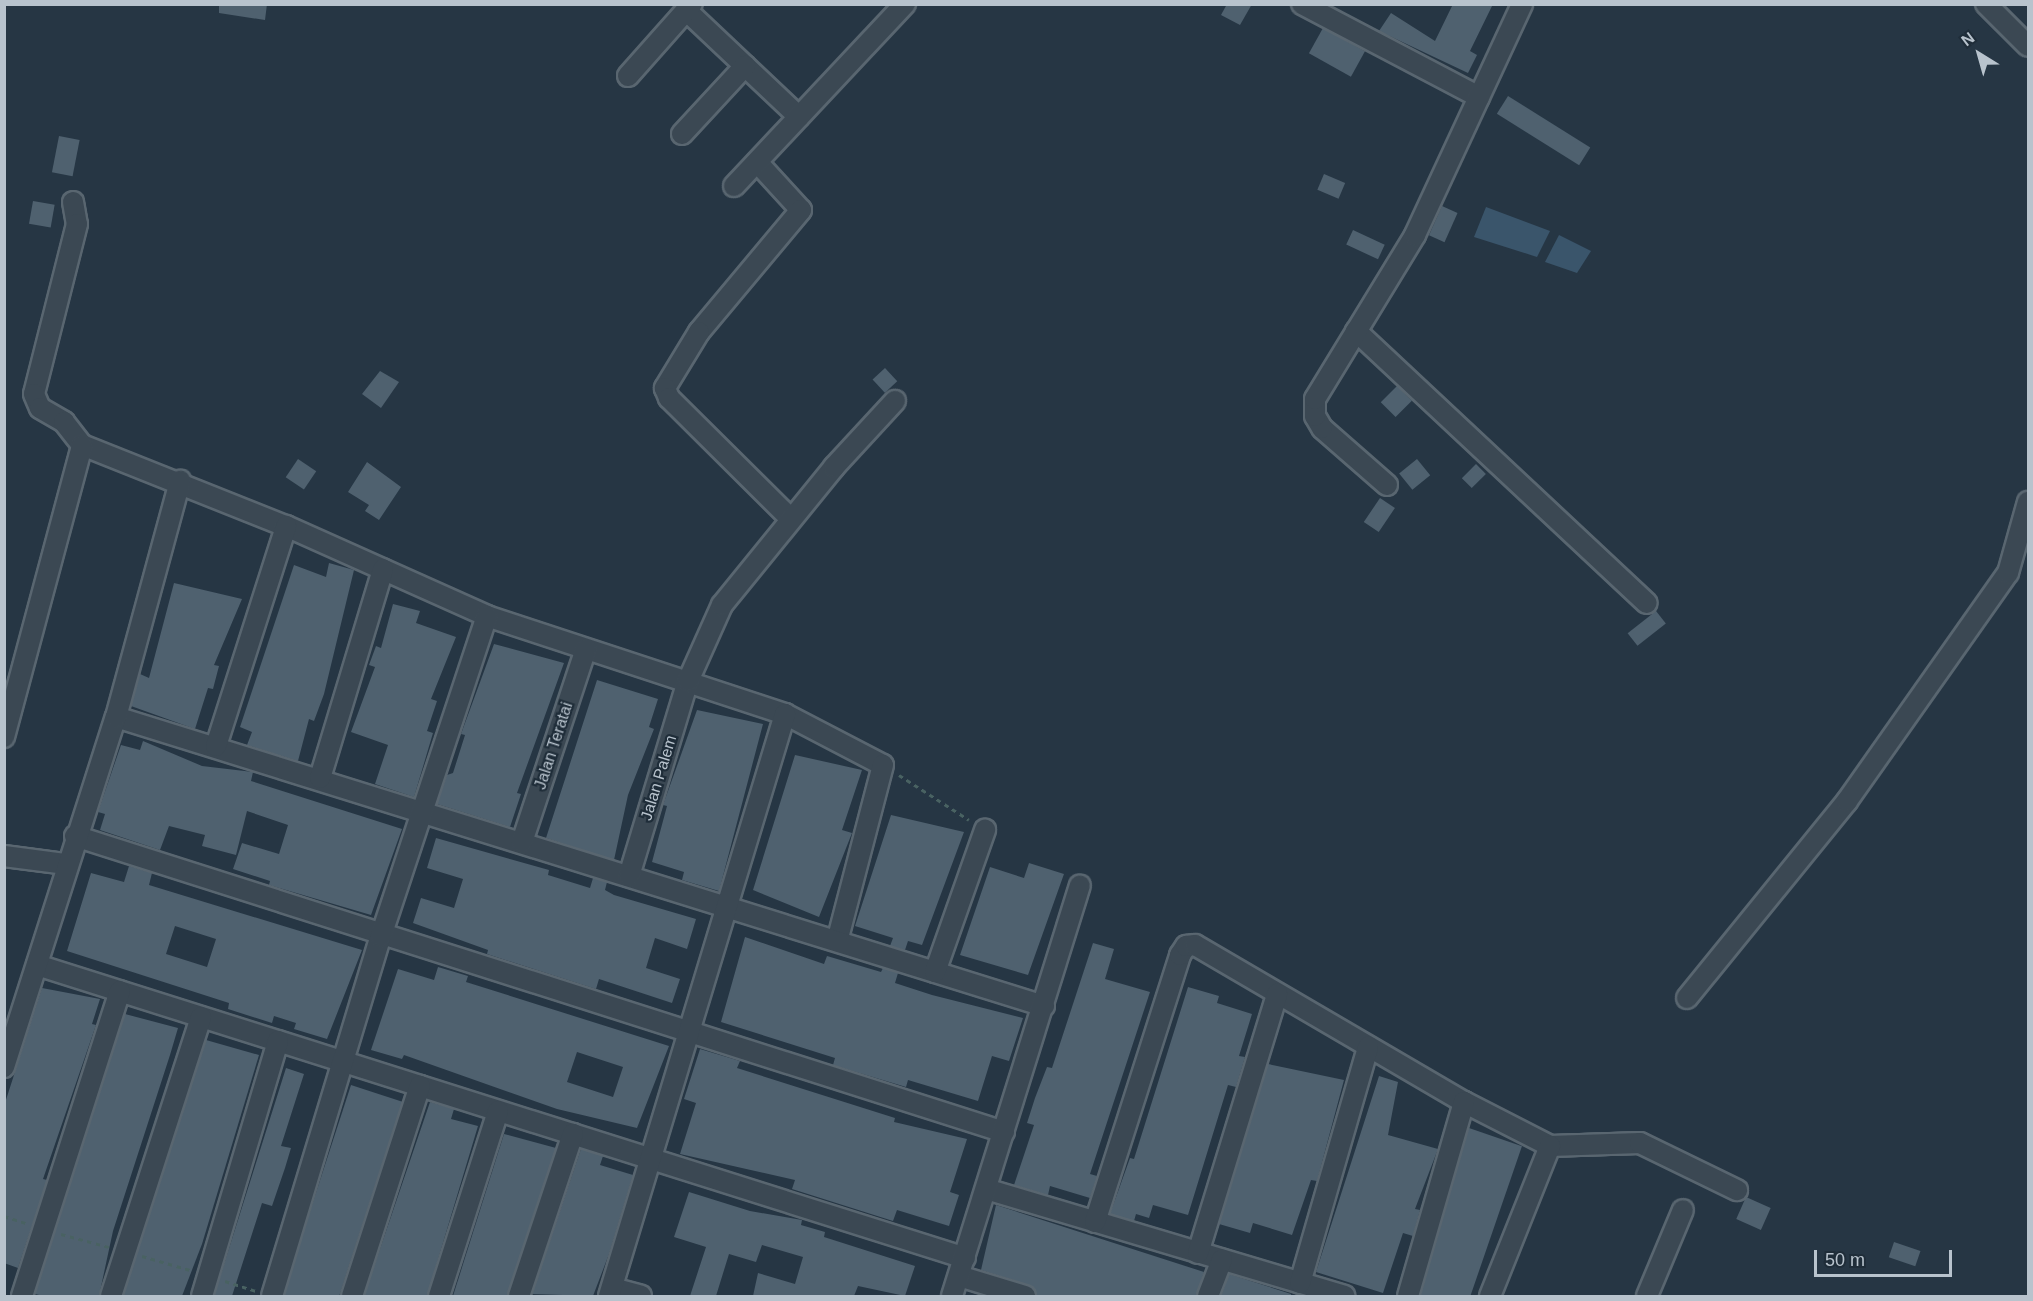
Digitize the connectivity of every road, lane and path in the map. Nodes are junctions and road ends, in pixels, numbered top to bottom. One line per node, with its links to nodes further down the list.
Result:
1 (905, 4): 10 (street)
2 (1302, 4): 9 (street)
3 (1522, 4): 9 (street)
4 (1986, 4): 6 (street)
5 (689, 8): 7 (street); 8 (street)
6 (2028, 46)
7 (745, 66): 10 (street); 11 (street)
8 (628, 76)
9 (1479, 97): 15 (street)
10 (799, 117): 12 (street)
11 (682, 134)
12 (757, 162): 13 (street); 21 (street)
13 (734, 186)
14 (74, 202): 17 (street)
15 (1356, 331): 19 (street); 24 (street)
16 (895, 401): 21 (street, Jalan Palem)
17 (82, 445): 18 (street); 28 (street)
18 (180, 481): 22 (street); 30 (street)
19 (1388, 485)
20 (2028, 502): 50 (street)
21 (791, 519): 27 (street, Jalan Palem)
22 (286, 526): 23 (street); 32 (street)
23 (383, 569): 25 (street); 34 (street)
24 (1647, 603)
25 (487, 616): 26 (street); 35 (street)
26 (586, 649): 27 (street); 38 (street, Jalan Teratai)
27 (688, 681): 29 (street); 41 (street, Jalan Palem)
28 (11, 684): 31 (street)
29 (785, 714): 33 (street); 43 (street)
30 (116, 717): 32 (street); 37 (street)
31 (4, 737)
32 (216, 746): 34 (street)
33 (883, 765): 36 (path); 45 (street)
34 (320, 778): 35 (street)
35 (424, 811): 38 (street); 44 (street)
36 (986, 830): 47 (street)
37 (75, 836): 40 (street); 44 (street)
38 (522, 842): 41 (street)
39 (4, 856): 40 (street)
40 (66, 864): 46 (street)
41 (629, 876): 43 (street)
42 (1080, 886): 51 (street)
43 (730, 907): 45 (street); 53 (street)
44 (381, 936): 53 (street); 56 (street)
45 (837, 941): 47 (street)
46 (37, 965): 48 (street); 57 (street)
47 (935, 972): 51 (street)
48 (120, 991): 52 (street); 74 (street)
49 (1277, 994): 55 (street); 68 (street); 69 (street)
50 (1687, 998)
51 (1044, 1006): 61 (street)
52 (201, 1017): 54 (street); 75 (street)
53 (690, 1033): 61 (street); 64 (street)
54 (278, 1041): 56 (street); 76 (street)
55 (1368, 1047): 59 (street); 72 (street)
56 (346, 1063): 58 (street); 77 (street)
57 (4, 1067)
58 (420, 1086): 60 (street); 78 (street)
59 (1464, 1102): 63 (street); 86 (street)
60 (498, 1111): 62 (street); 79 (street)
61 (1004, 1132): 65 (street)
62 (573, 1134): 64 (street); 80 (street)
63 (1550, 1146): 66 (street); 87 (street)
64 (653, 1159): 71 (street); 73 (street)
65 (987, 1189): 68 (street); 71 (street)
66 (1737, 1190)
67 (1683, 1210): 88 (street)
68 (1095, 1222): 69 (street)
69 (1198, 1253): 70 (street)
70 (1222, 1260): 72 (street); 84 (street)
71 (962, 1267): 82 (street); 83 (street)
72 (1300, 1283): 85 (street)
73 (611, 1292): 81 (street)
74 (22, 1296)
75 (111, 1296)
76 (202, 1296)
77 (272, 1296)
78 (352, 1296)
79 (439, 1296)
80 (519, 1296)
81 (641, 1296)
82 (952, 1296)
83 (1026, 1296)
84 (1208, 1296)
85 (1344, 1296)
86 (1408, 1296)
87 (1490, 1296)
88 (1647, 1296)

